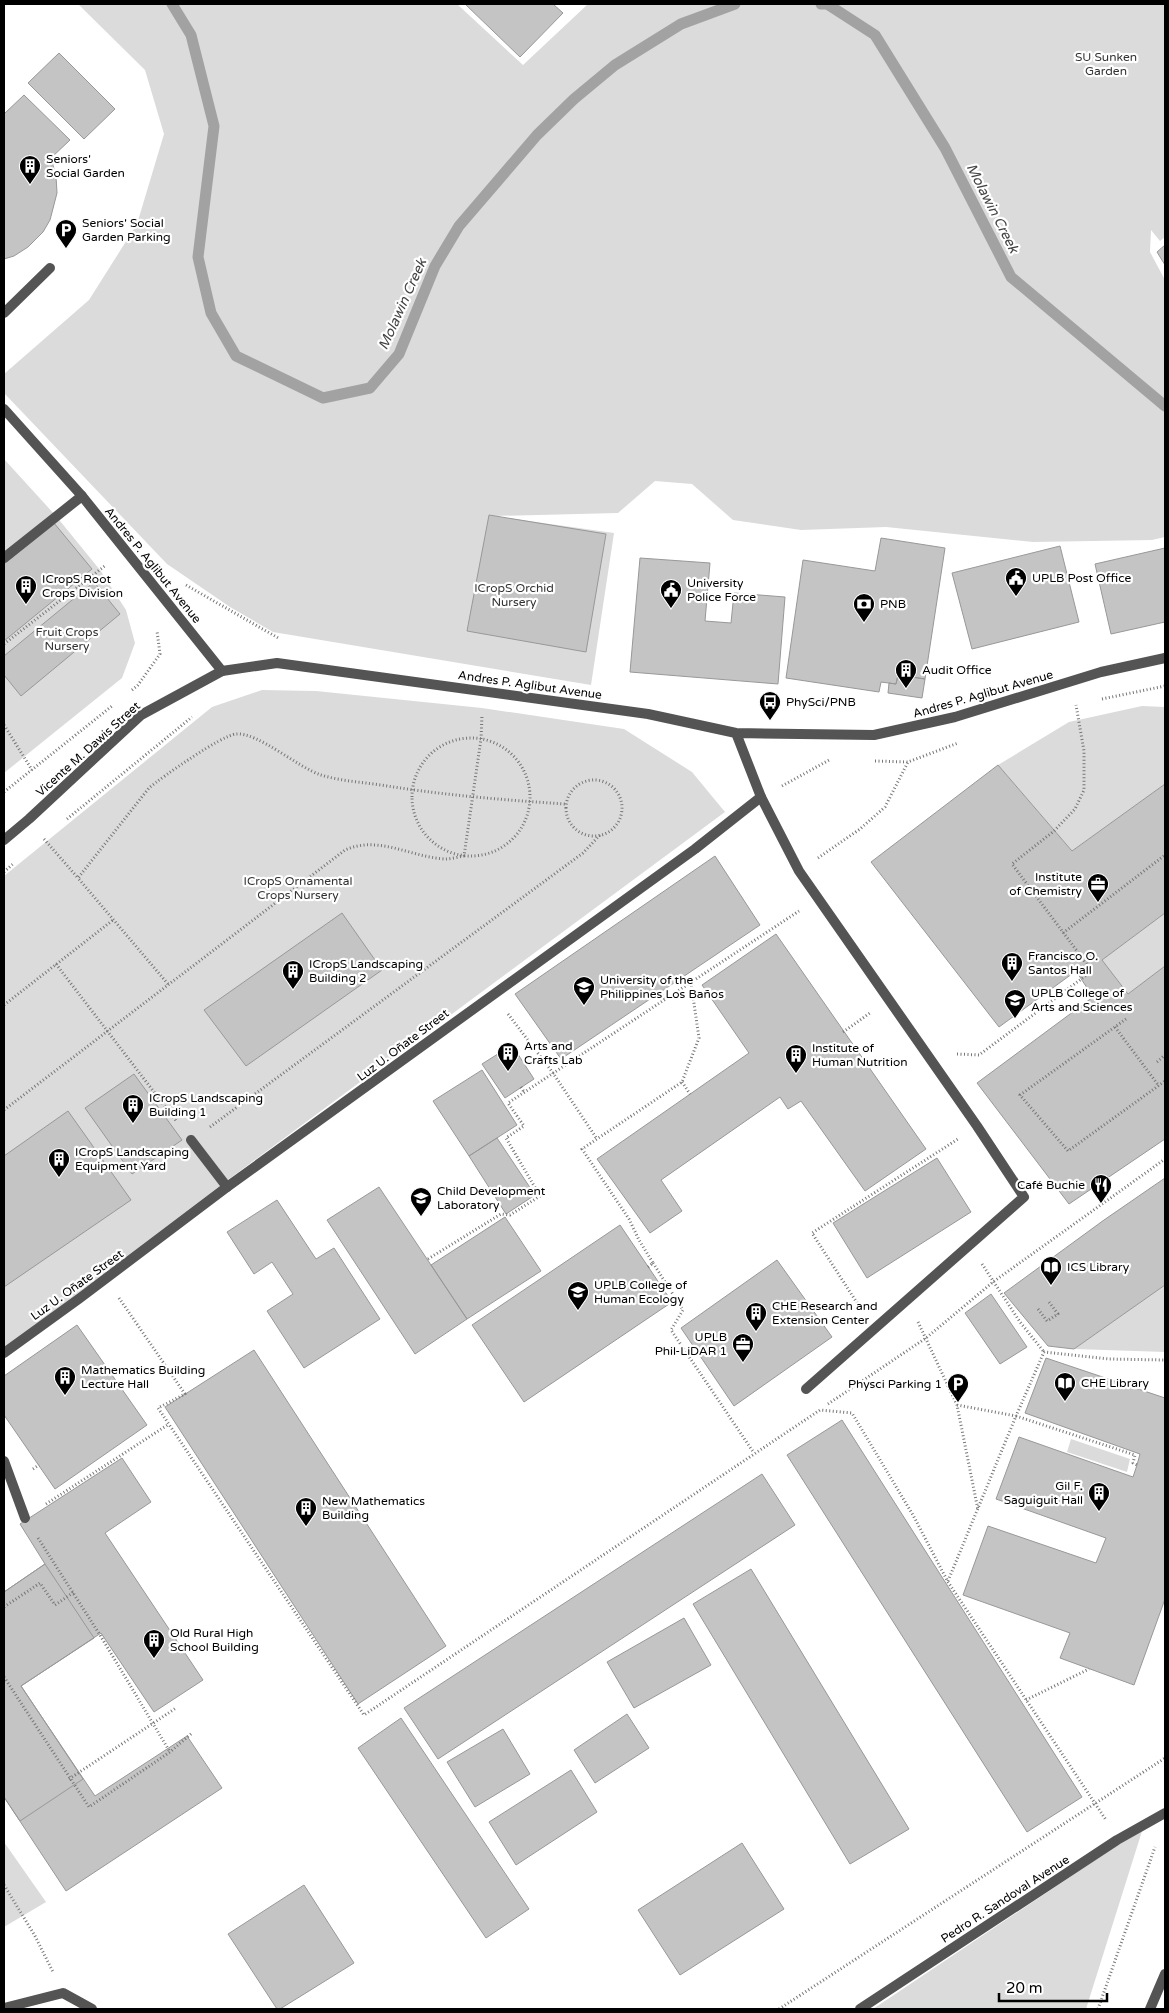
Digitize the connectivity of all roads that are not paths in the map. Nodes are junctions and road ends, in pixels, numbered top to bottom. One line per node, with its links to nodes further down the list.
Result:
1 (50, 268): 2 (street)
2 (4, 313)
3 (4, 409): 4 (street, Andres P. Aglibut Avenue)
4 (82, 496): 5 (street); 7 (street, Andres P. Aglibut Avenue)
5 (4, 558)
6 (1165, 658): 8 (street, Andres P. Aglibut Avenue)
7 (222, 670): 8 (street, Andres P. Aglibut Avenue); 10 (street, Vicente M. Dawis Street)
8 (736, 733): 9 (street)
9 (761, 797): 12 (street, Luz U. Oñate Street); 14 (street)
10 (4, 840)
11 (191, 1140): 12 (street)
12 (227, 1187): 13 (street, Luz U. Oñate Street)
13 (4, 1353)
14 (806, 1388)
15 (4, 1461): 16 (street)
16 (25, 1518)
17 (1165, 1813): 21 (street, Pedro R. Sandoval Avenue)
18 (1165, 1974): 22 (street)
19 (4, 2008): 20 (street)
20 (92, 2009)
21 (860, 2009)
22 (1150, 2009)

